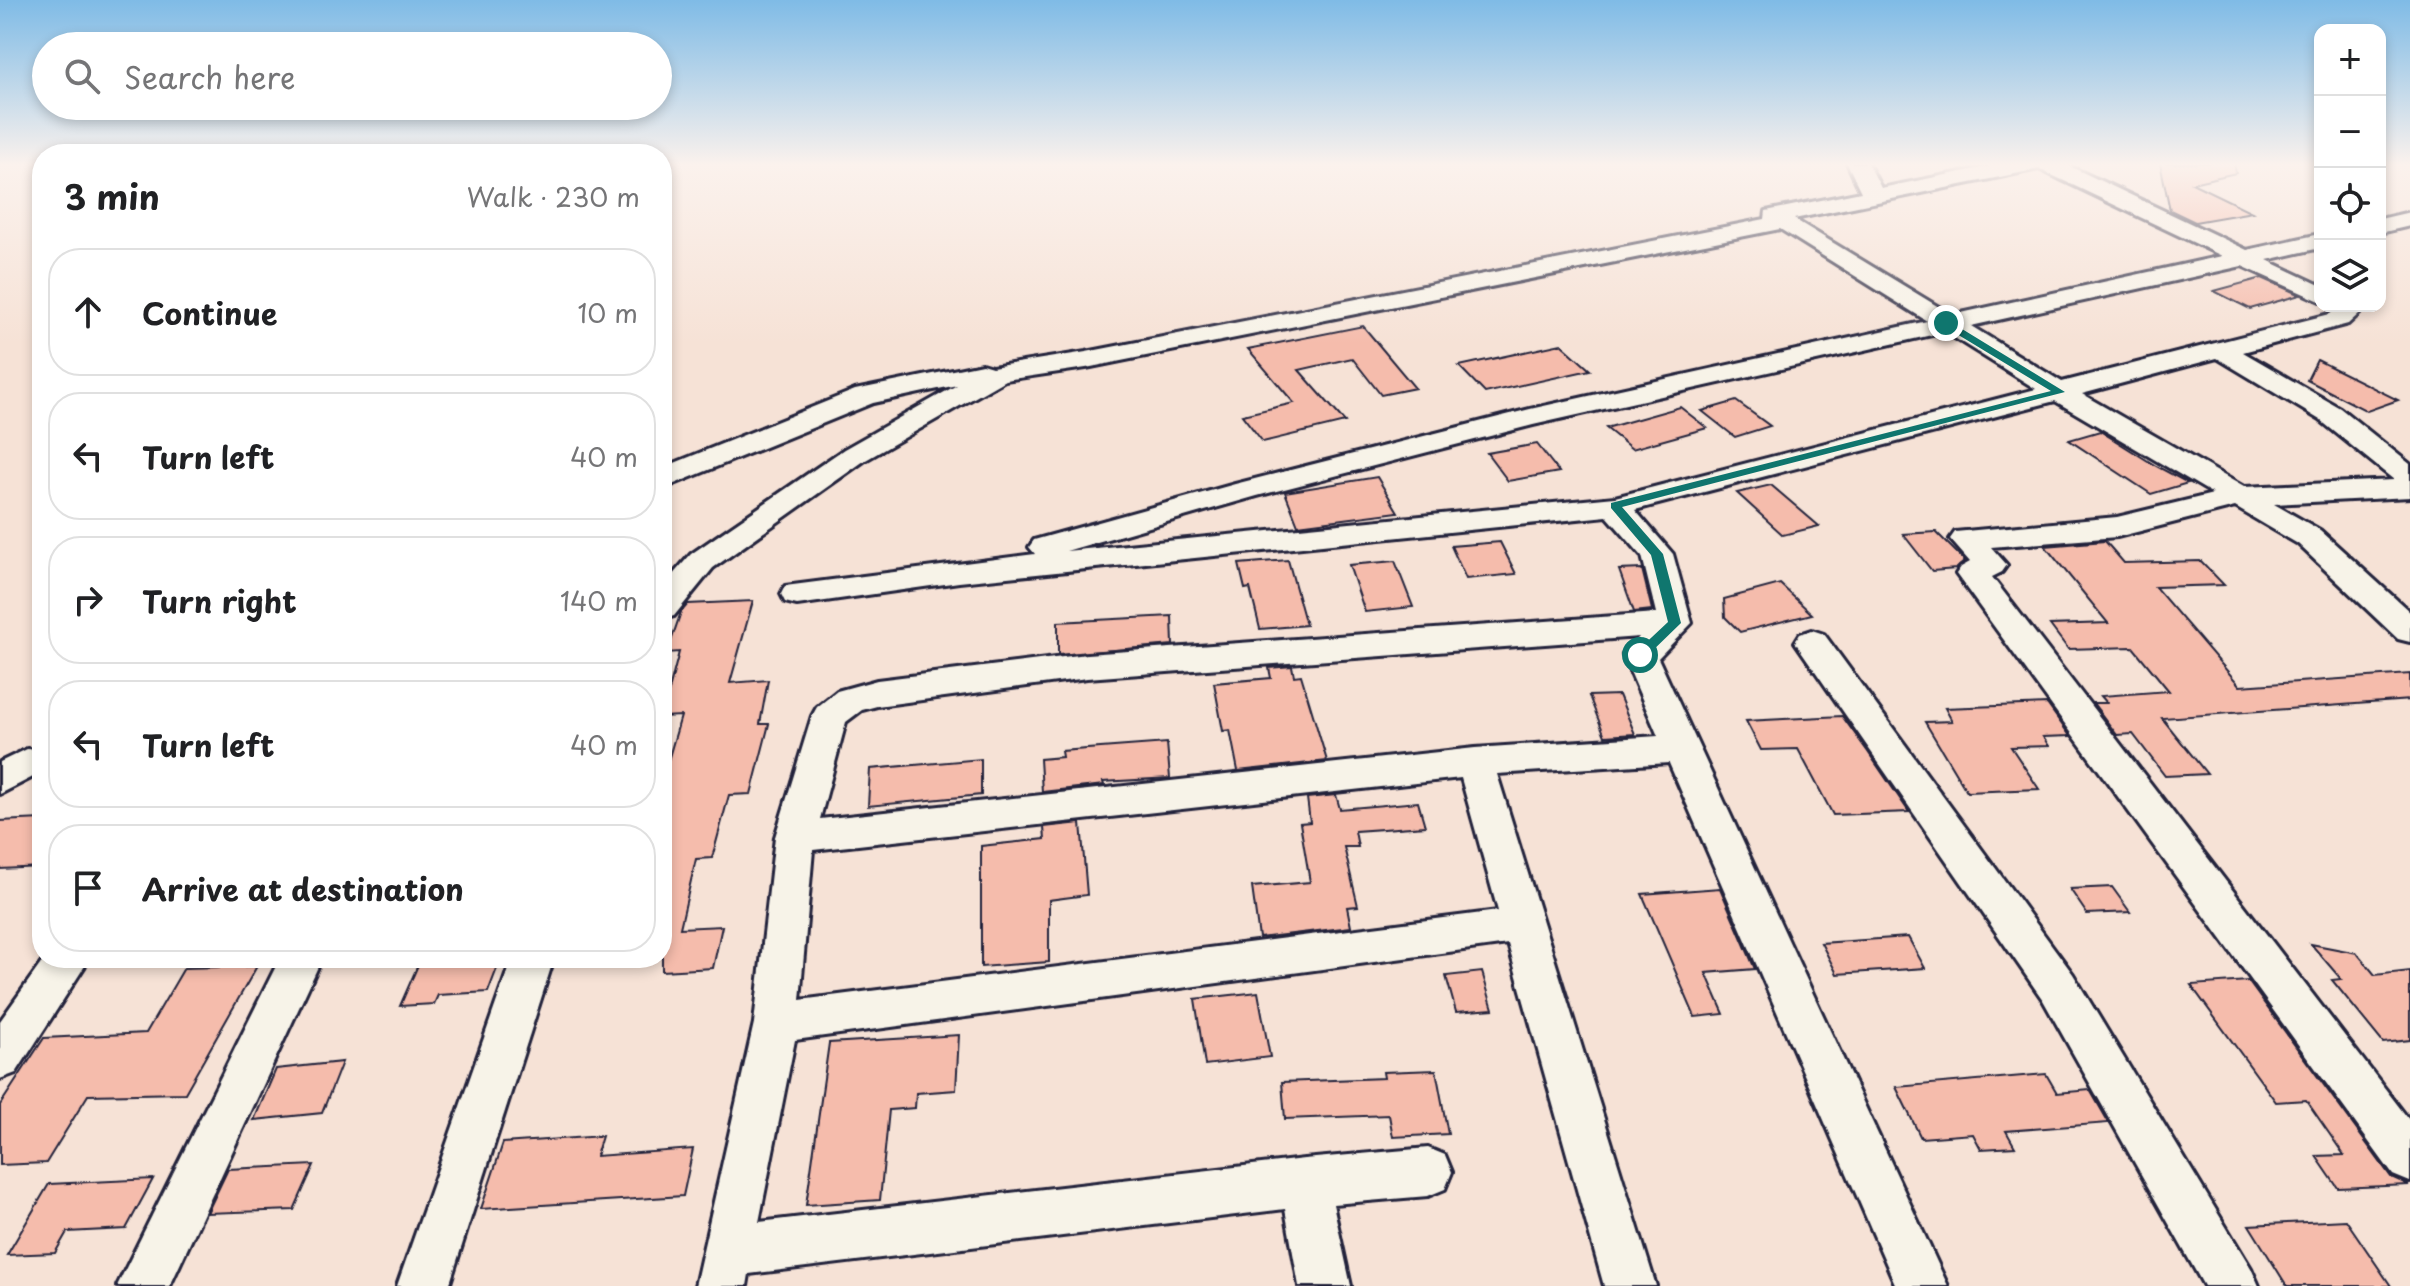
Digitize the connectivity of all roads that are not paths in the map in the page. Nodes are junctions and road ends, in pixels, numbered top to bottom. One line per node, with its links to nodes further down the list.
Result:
1 (1758, 223): 10 (street)
2 (1784, 223): 8 (street)
3 (2172, 223): 5 (street)
4 (2314, 242): 5 (street)
5 (2245, 258): 6 (street); 8 (street)
6 (2314, 291)
7 (2347, 312): 9 (street)
8 (1946, 323): 11 (street); 17 (street)
9 (2220, 349): 11 (street); 13 (street)
10 (998, 373): 12 (street); 19 (street)
11 (2059, 392): 15 (street); 16 (street)
12 (672, 474)
13 (2410, 478)
14 (2410, 488): 15 (street)
15 (2243, 496): 21 (street); 34 (street)
16 (1615, 506): 17 (street); 20 (street)
17 (959, 572): 18 (street)
18 (797, 594)
19 (672, 596)
20 (1675, 623): 23 (street); 27 (street)
21 (2410, 631)
22 (1812, 642): 43 (street)
23 (1683, 748): 24 (street); 42 (street)
24 (1475, 762): 27 (street); 28 (street)
25 (32, 763): 26 (street)
26 (0, 780)
27 (795, 837): 32 (street)
28 (1523, 925): 32 (street); 41 (street)
29 (62, 968): 33 (street)
30 (296, 968): 38 (street)
31 (530, 968): 39 (street)
32 (776, 1023): 37 (street)
33 (0, 1058)
34 (2410, 1159)
35 (1428, 1172): 36 (street)
36 (1304, 1183): 37 (street); 40 (street)
37 (724, 1269)
38 (143, 1286)
39 (423, 1286)
40 (1325, 1286)
41 (1630, 1286)
42 (1922, 1286)
43 (2233, 1286)

